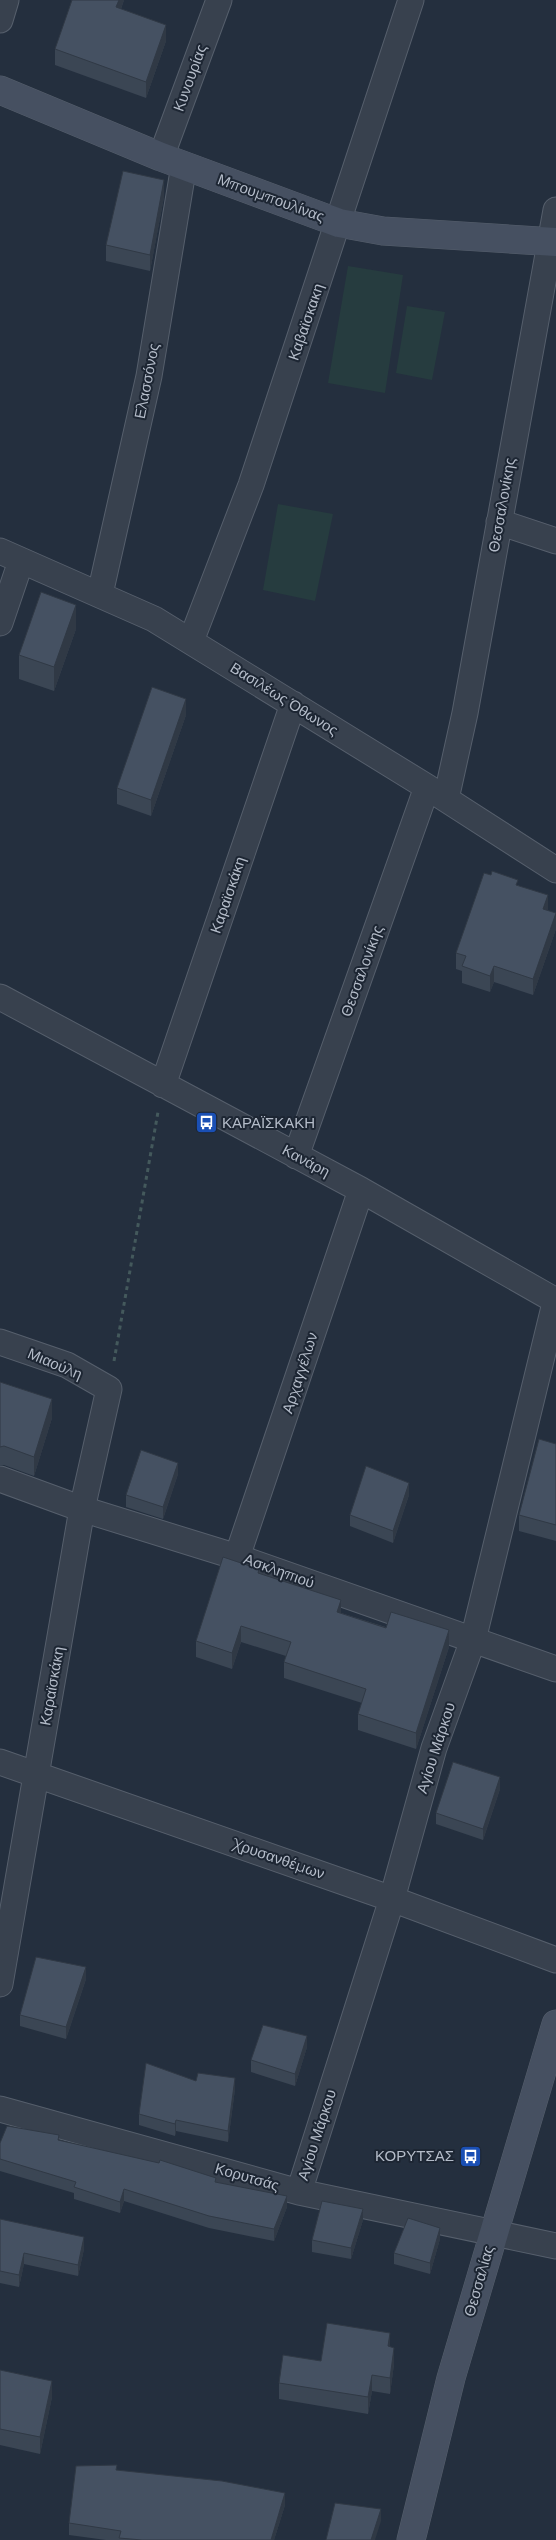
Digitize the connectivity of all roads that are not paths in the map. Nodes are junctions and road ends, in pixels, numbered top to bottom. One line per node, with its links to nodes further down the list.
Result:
1 (6, 0): 4 (street)
2 (220, 0): 6 (street, Κυνουρίας)
3 (411, 0): 8 (street, Καβαϊσκακη)
4 (0, 20)
5 (0, 90): 6 (street, Μπουμπουλίνας)
6 (173, 161): 8 (street, Μπουμπουλίνας); 13 (street, Ελασσόνος)
7 (556, 210): 9 (street, Θεσσαλονίκης)
8 (339, 223): 9 (street, Μπουμπουλίνας); 15 (street, Καβαϊσκακη)
9 (554, 242): 10 (street, Θεσσαλονίκης)
10 (499, 522): 11 (street); 17 (street, Θεσσαλονίκης)
11 (556, 541)
12 (11, 556): 13 (street, Βασιλέως Όθωνος); 14 (street)
13 (100, 594): 15 (street, Βασιλέως Όθωνος)
14 (0, 623)
15 (191, 641): 16 (street, Βασιλέως Όθωνος)
16 (293, 704): 17 (street, Βασιλέως Όθωνος); 20 (street, Καραϊσκάκη)
17 (436, 793): 18 (street, Βασιλέως Όθωνος); 21 (street, Θεσσαλονίκης)
18 (556, 870)
19 (0, 997): 20 (street, Κανάρη)
20 (163, 1086): 21 (street, Κανάρη)
21 (296, 1156): 22 (street, Κανάρη)
22 (361, 1190): 23 (street, Κανάρη); 28 (street, Αρχαγγέλων)
23 (556, 1300): 29 (street, Αγίου Μάρκου)
24 (0, 1342): 25 (street, Μιαούλη)
25 (109, 1389): 27 (street, Καραϊσκάκη)
26 (0, 1479): 27 (street, Ασκληπιού)
27 (82, 1509): 28 (street, Ασκληπιού); 32 (street, Καραϊσκάκη)
28 (237, 1557): 29 (street, Ασκληπιού)
29 (473, 1640): 30 (street, Ασκληπιού); 33 (street, Αγίου Μάρκου)
30 (556, 1669)
31 (0, 1762): 32 (street, Χρυσανθέμων)
32 (38, 1774): 33 (street, Χρυσανθέμων); 35 (street, Καραϊσκάκη)
33 (392, 1898): 34 (street, Χρυσανθέμων); 38 (street, Αγίου Μάρκου)
34 (556, 1960)
35 (0, 1984)
36 (556, 2024): 39 (street, Θεσσαλίας)
37 (0, 2109): 38 (street, Κορυτσάς)
38 (299, 2192): 39 (street, Κορυτσάς)
39 (493, 2233): 40 (street, Κορυτσάς); 41 (street, Θεσσαλίας)
40 (556, 2246)
41 (411, 2540)

